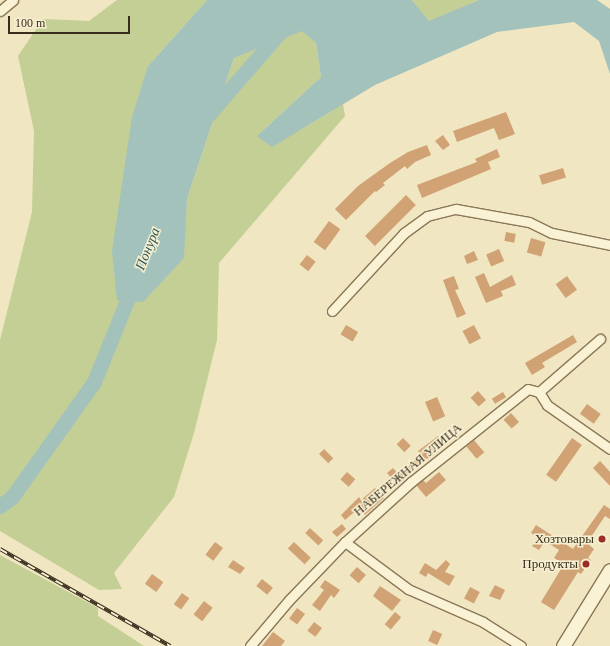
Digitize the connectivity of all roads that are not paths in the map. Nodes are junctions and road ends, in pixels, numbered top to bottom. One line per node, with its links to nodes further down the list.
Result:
1 (13, 0): 2 (street)
2 (0, 11)
3 (610, 245): 4 (street)
4 (332, 311)
5 (600, 339): 6 (street)
6 (539, 392): 7 (street); 8 (street, НАБЕРЕЖНАЯ УЛИЦА)
7 (610, 449)
8 (345, 542): 10 (street, НАБЕРЕЖНАЯ УЛИЦА); 11 (street)
9 (610, 570): 12 (main road)
10 (250, 646)
11 (521, 646)
12 (563, 646)

